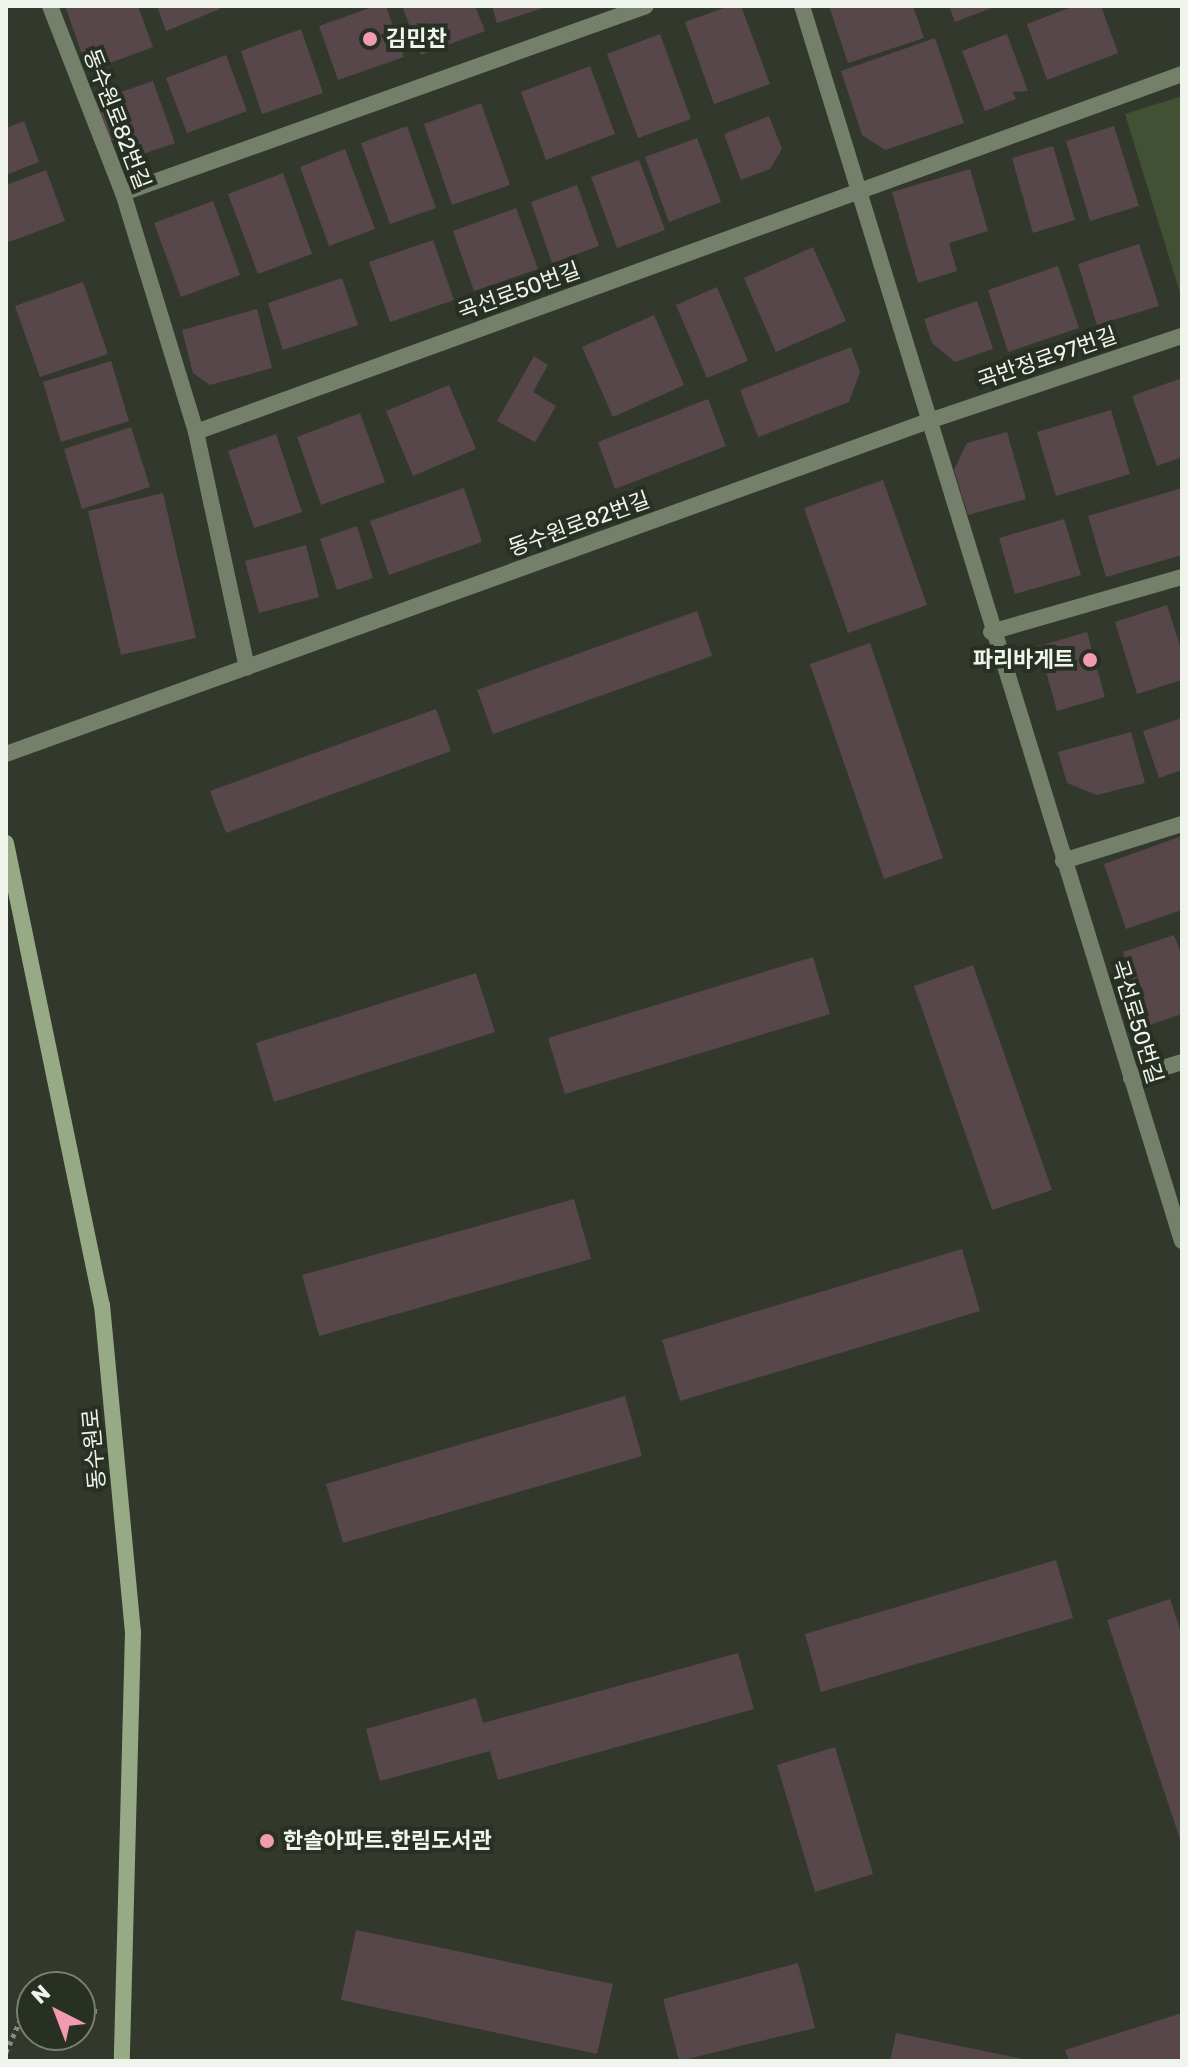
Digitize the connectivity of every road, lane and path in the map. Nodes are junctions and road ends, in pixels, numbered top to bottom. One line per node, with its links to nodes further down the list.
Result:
1 (50, 6): 6 (street, 동수원로82번길)
2 (646, 6): 6 (street)
3 (802, 6): 5 (street, 곡선로50번길)
4 (1182, 74): 5 (street, 곡선로50번길)
5 (858, 192): 8 (street, 곡선로50번길); 9 (street, 곡선로50번길)
6 (123, 193): 9 (street, 동수원로82번길)
7 (1182, 336): 8 (street, 곡반정로97번길)
8 (926, 422): 11 (street, 곡선로50번길); 12 (street, 동수원로82번길)
9 (196, 432): 12 (street, 동수원로82번길)
10 (1182, 577): 11 (street)
11 (991, 632): 16 (street, 곡선로50번길)
12 (247, 668): 13 (street, 동수원로82번길)
13 (6, 754)
14 (1182, 824): 16 (street)
15 (6, 843): 22 (main road, 동수원로)
16 (1063, 861): 18 (street, 곡선로50번길)
17 (1182, 1062): 18 (street)
18 (1131, 1078): 19 (street, 곡선로50번길)
19 (1182, 1241)
20 (16, 2030): 21 (path)
21 (6, 2052)
22 (122, 2061)

